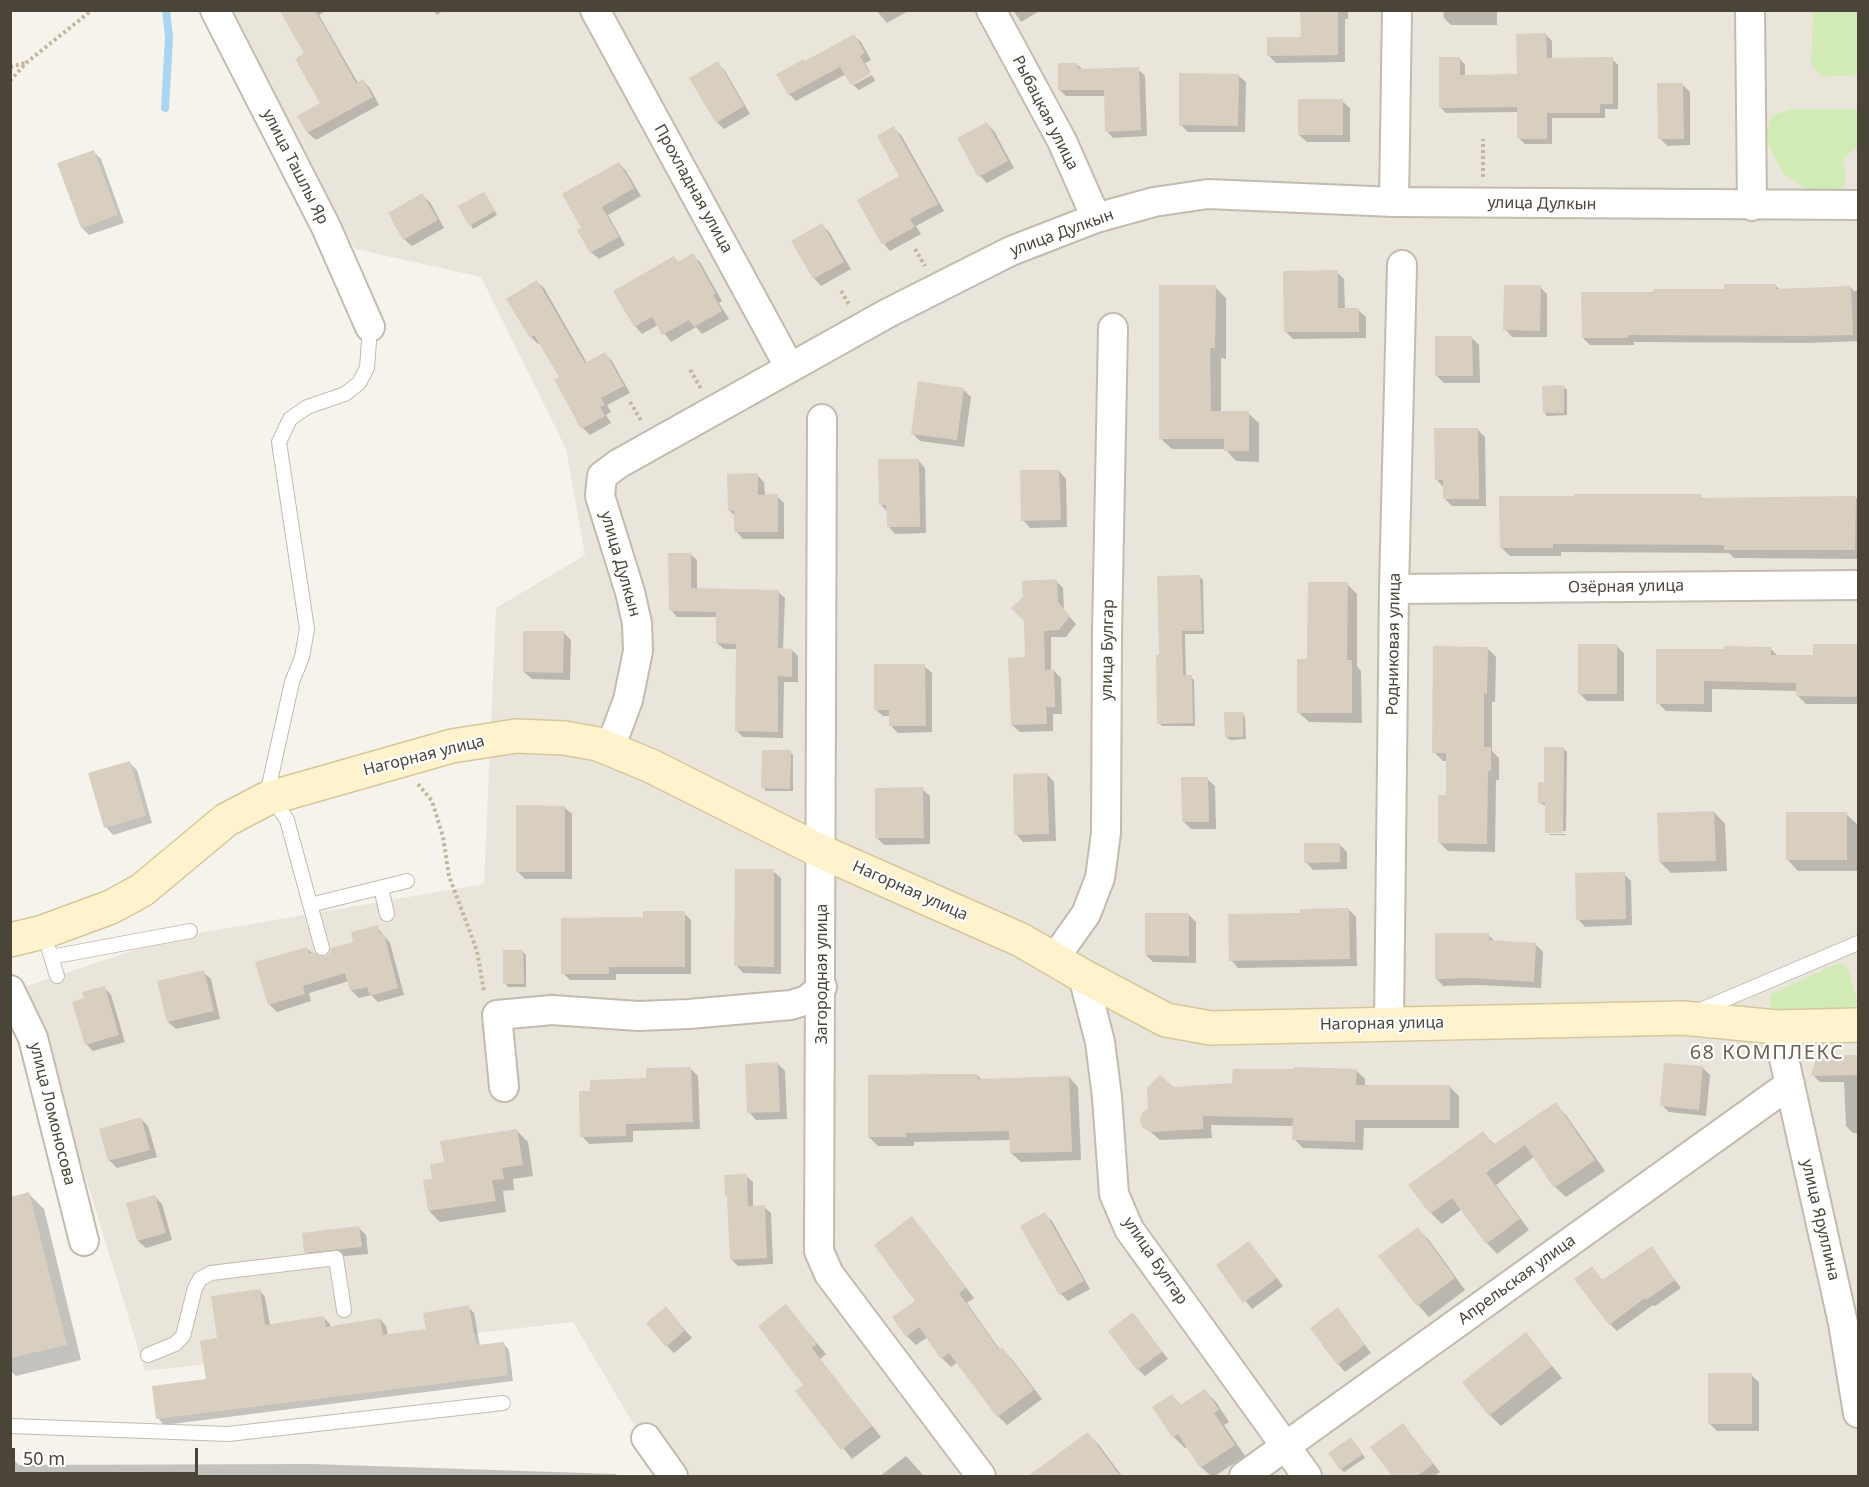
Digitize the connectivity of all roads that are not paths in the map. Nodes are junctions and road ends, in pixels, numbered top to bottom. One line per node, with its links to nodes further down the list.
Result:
1 (215, 10): 11 (street, улица Ташлы Яр)
2 (595, 10): 13 (street, Прохладная улица)
3 (991, 10): 9 (street, Рыбацкая улица)
4 (1397, 10): 6 (street)
5 (1750, 10): 8 (street)
6 (1394, 202): 8 (street, улица Дулкын); 9 (street, улица Дулкын)
7 (1858, 205): 8 (street, улица Дулкын)
8 (1752, 206)
9 (1096, 218): 13 (street, улица Дулкын)
10 (1402, 265): 16 (street, Родниковая улица)
11 (370, 327): 18 (lane)
12 (1113, 328): 29 (street, улица Булгар)
13 (790, 368): 17 (street, улица Дулкын)
14 (822, 419): 19 (street, Загородная улица)
15 (1858, 585): 16 (street, Озёрная улица)
16 (1394, 590): 35 (street, Родниковая улица)
17 (610, 748): 18 (street, Нагорная улица); 19 (street, Нагорная улица)
18 (266, 800): 22 (lane); 27 (street, Нагорная улица)
19 (822, 852): 29 (street, Нагорная улица); 32 (street, Загородная улица)
20 (407, 881): 21 (lane)
21 (381, 888): 22 (lane); 23 (lane)
22 (310, 905): 28 (lane)
23 (387, 914)
24 (190, 931): 27 (lane)
25 (10, 940): 27 (street, Нагорная улица)
26 (1858, 943): 34 (lane)
27 (47, 944): 30 (lane)
28 (322, 948)
29 (1054, 959): 31 (street, Нагорная улица)
30 (57, 976)
31 (1083, 976): 35 (street, Нагорная улица); 47 (street, улица Булгар)
32 (822, 987): 39 (street); 49 (street, Загородная улица)
33 (10, 990): 40 (street, улица Ломоносова)
34 (1683, 1018): 35 (street, Нагорная улица); 37 (street, Нагорная улица)
35 (1389, 1023)
36 (1858, 1025): 37 (street, Нагорная улица)
37 (1777, 1027): 38 (street, улица Яруллина)
38 (1790, 1084): 44 (street, улица Яруллина); 47 (street, Апрельская улица)
39 (504, 1087)
40 (84, 1241)
41 (344, 1310): 42 (lane)
42 (148, 1355)
43 (503, 1403): 45 (lane)
44 (1858, 1413)
45 (10, 1426)
46 (646, 1438): 48 (street)
47 (1286, 1446): 50 (street, Апрельская улица); 51 (street, улица Булгар)
48 (673, 1476)
49 (981, 1476)
50 (1244, 1476)
51 (1308, 1476)

